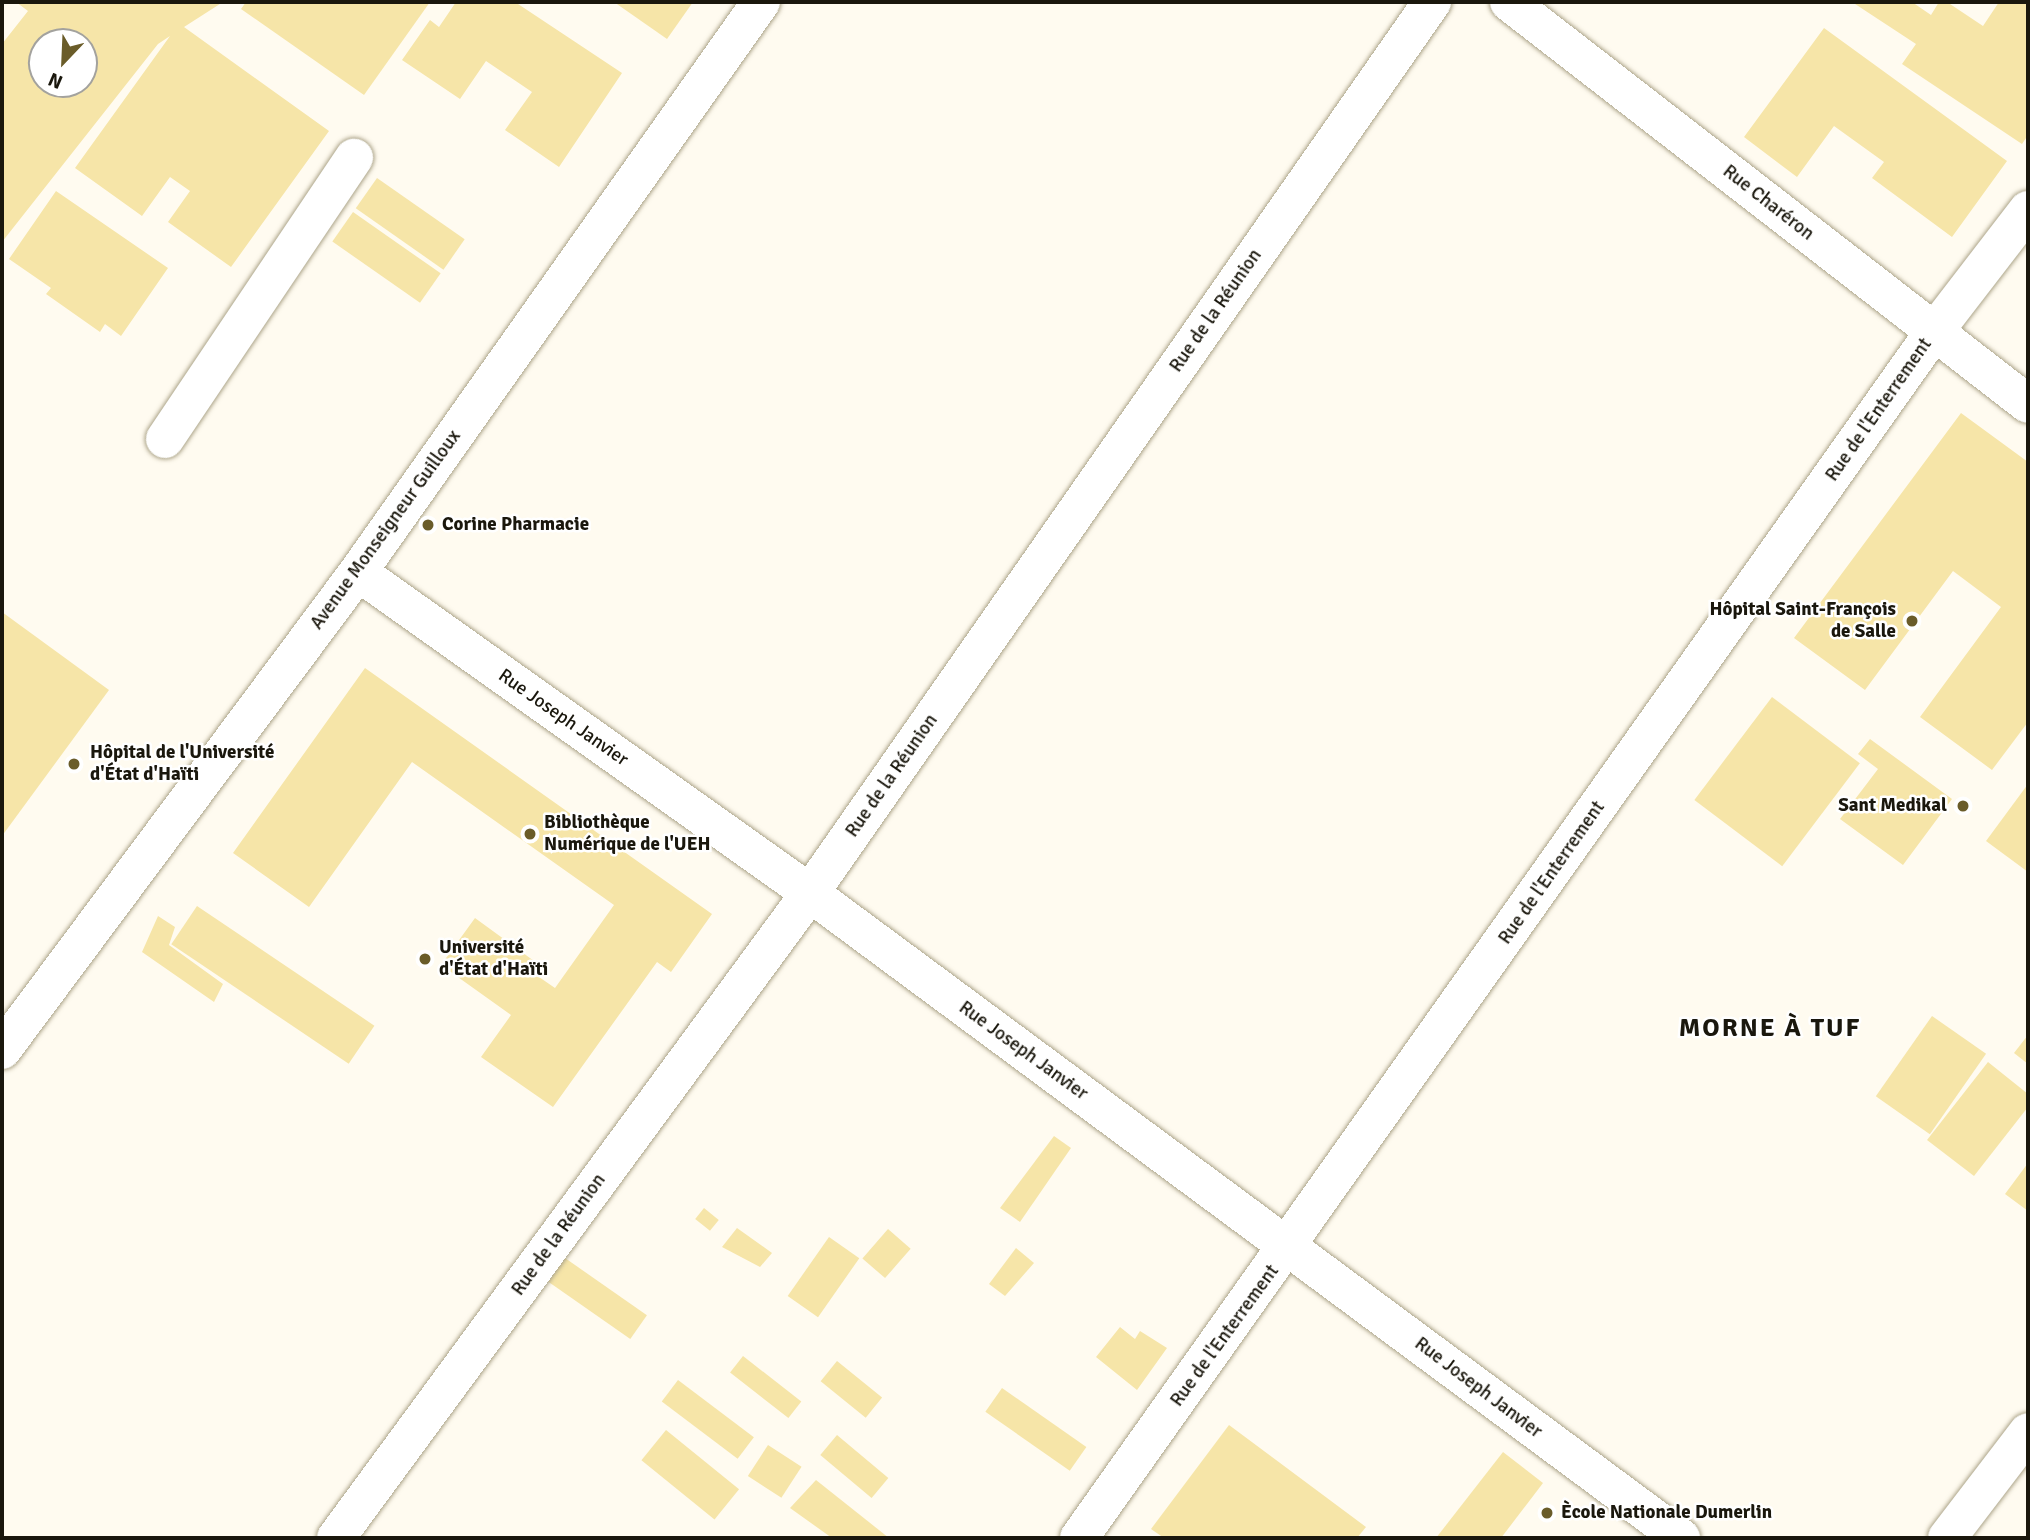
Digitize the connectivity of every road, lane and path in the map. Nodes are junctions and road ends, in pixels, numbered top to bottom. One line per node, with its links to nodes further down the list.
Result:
1 (761, 2): 9 (street, Avenue Monseigneur Guilloux)
2 (1432, 2): 10 (street, Rue de la Réunion)
3 (1509, 2): 6 (street, Rue Charéron)
4 (354, 158): 8 (street)
5 (2028, 209): 6 (street, Rue de l'Enterrement)
6 (1934, 332): 7 (street, Rue Charéron); 12 (street, Rue de l'Enterrement)
7 (2028, 404)
8 (165, 439)
9 (358, 572): 10 (street, Rue Joseph Janvier); 11 (street, Avenue Monseigneur Guilloux)
10 (810, 893): 12 (street, Rue Joseph Janvier); 14 (street, Rue de la Réunion)
11 (2, 1050)
12 (1288, 1247): 15 (street, Rue de l'Enterrement); 16 (street, Rue Joseph Janvier)
13 (2028, 1432): 17 (street)
14 (336, 1538)
15 (1079, 1538)
16 (1681, 1538)
17 (1947, 1538)

